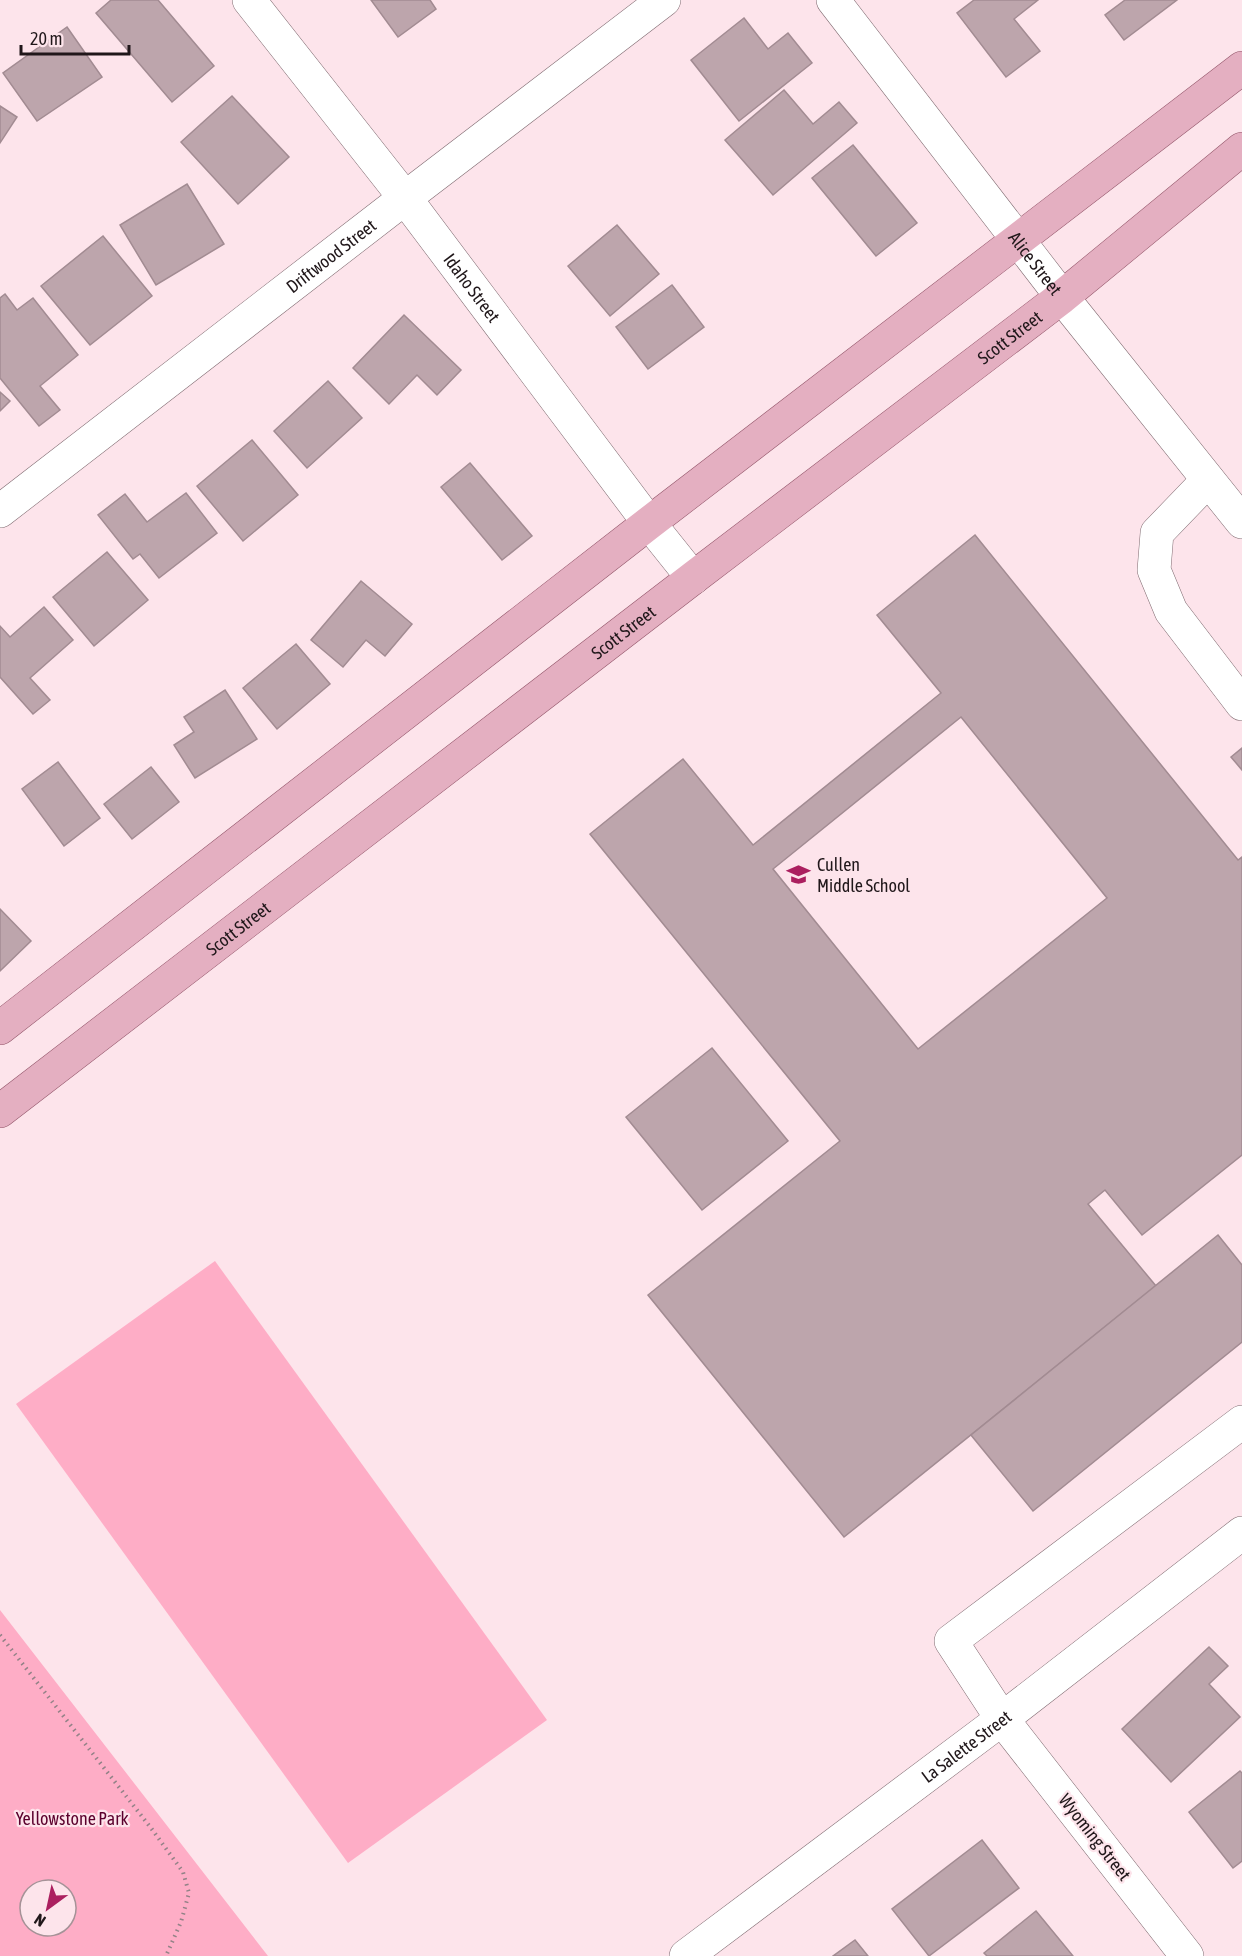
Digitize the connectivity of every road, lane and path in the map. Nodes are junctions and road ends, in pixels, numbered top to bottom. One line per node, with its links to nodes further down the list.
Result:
1 (249, 0): 6 (street, Idaho Street)
2 (664, 0): 6 (street, Driftwood Street)
3 (833, 0): 7 (street, Alice Street)
4 (1242, 68): 7 (main road)
5 (1242, 149): 8 (main road, Scott Street)
6 (405, 198): 10 (street, Driftwood Street); 12 (street, Idaho Street)
7 (1018, 239): 8 (street, Alice Street); 12 (main road)
8 (1062, 297): 9 (street, Alice Street); 13 (main road, Scott Street)
9 (1208, 480): 11 (street, Alice Street); 14 (street)
10 (0, 511)
11 (1242, 522)
12 (649, 523): 13 (street, Idaho Street); 15 (main road)
13 (693, 578): 16 (main road, Scott Street)
14 (1242, 704)
15 (0, 1028)
16 (0, 1111)
17 (1242, 1422): 20 (street, Wyoming Street)
18 (1242, 1533): 20 (street, La Salette Street)
19 (0, 1635): 21 (path)
20 (1002, 1719): 22 (street, La Salette Street); 23 (street, Wyoming Street)
21 (166, 1956)
22 (686, 1956)
23 (1187, 1956)

